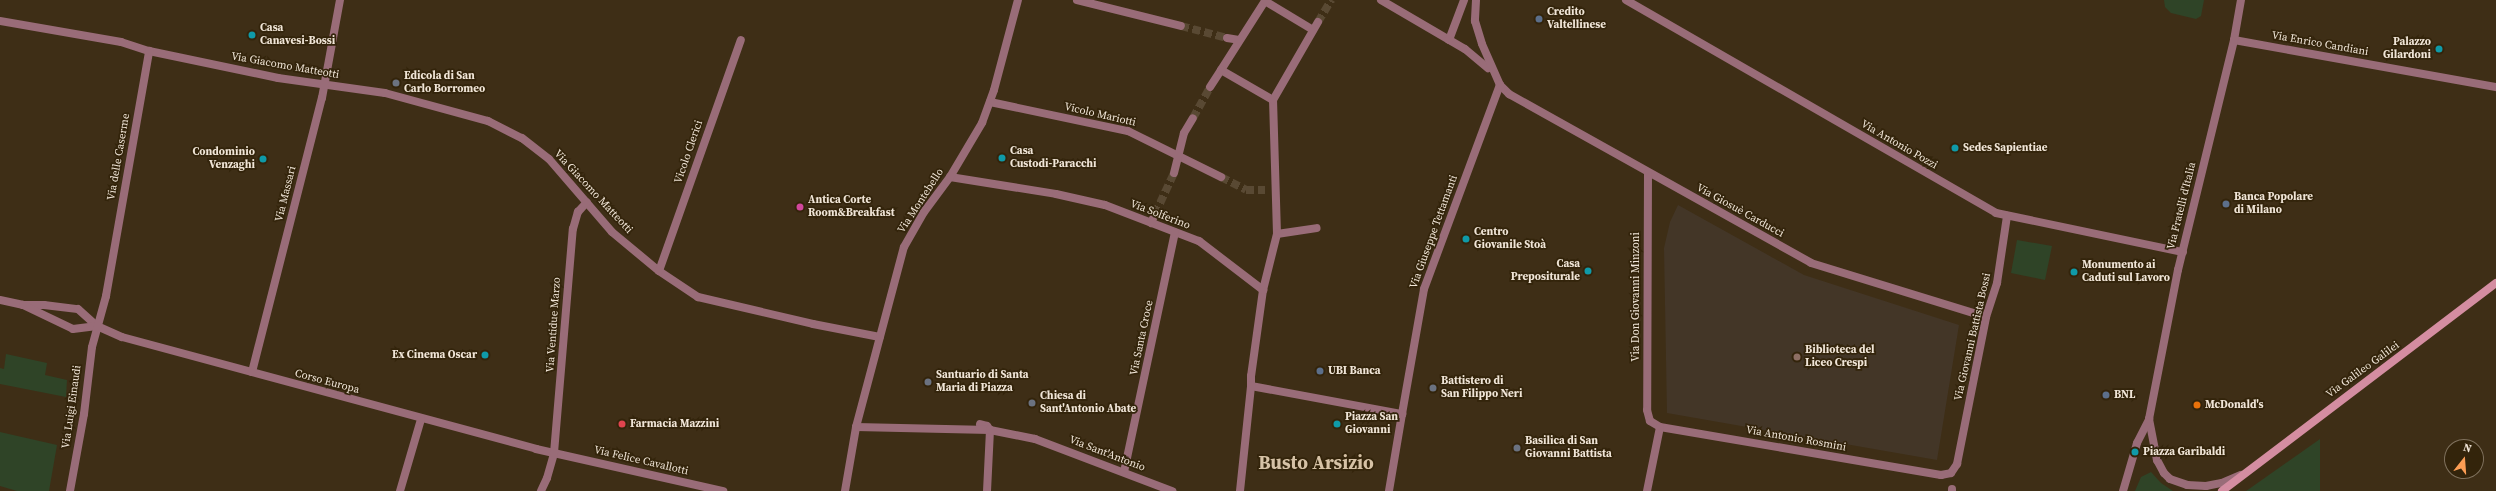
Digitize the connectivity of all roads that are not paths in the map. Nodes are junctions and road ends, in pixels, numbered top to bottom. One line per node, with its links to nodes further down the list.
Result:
1 (340, 0): 21 (street, Via Massari)
2 (1018, 0): 26 (street, Via Montebello)
3 (1077, 0): 11 (street)
4 (1381, 0): 16 (street)
5 (1464, 0): 16 (street)
6 (1476, 0): 22 (street)
7 (1626, 0): 37 (street, Via Antonio Pozzi)
8 (2241, 0): 17 (street, Via Fratelli d'Italia)
9 (0, 21): 18 (street, Via Giacomo Matteotti)
10 (1318, 22): 12 (street)
11 (1181, 26)
12 (1313, 30): 15 (street); 25 (street)
13 (1227, 38): 15 (street)
14 (741, 40): 43 (street, Vicolo Clerici)
15 (1239, 40): 20 (street)
16 (1449, 40): 19 (street)
17 (2234, 40): 24 (street, Via Enrico Candiani); 42 (street, Via Fratelli d'Italia)
18 (149, 51): 21 (street, Via Giacomo Matteotti); 49 (street, Via delle Caserme)
19 (1488, 68)
20 (1221, 70): 23 (street); 25 (street)
21 (325, 85): 35 (street, Via Giacomo Matteotti); 51 (street, Via Massari)
22 (1500, 85): 30 (street, Via Giosuè Carducci); 53 (street, Via Giuseppe Tettamanti)
23 (1210, 87)
24 (2496, 87)
25 (1273, 100): 34 (street)
26 (993, 103): 28 (street, Vicolo Mariotti); 31 (street, Via Montebello)
27 (1193, 118): 28 (street)
28 (1179, 154): 29 (street); 32 (street, Vicolo Mariotti)
29 (1174, 173)
30 (1648, 173): 48 (street, Via Giosuè Carducci); 56 (street, Via Don Giovanni Minzoni)
31 (950, 177): 38 (street, Via Solferino); 50 (street, Via Montebello)
32 (1221, 177)
33 (1265, 190): 34 (street)
34 (1275, 190): 41 (street)
35 (587, 202): 43 (street, Via Giacomo Matteotti); 61 (street, Via Ventidue Marzo)
36 (1155, 214): 38 (street)
37 (2007, 216): 42 (street, Via Antonio Pozzi); 48 (street, Via Giovanni Battista Bossi)
38 (1151, 223): 40 (street, Via Solferino)
39 (1317, 228): 41 (street)
40 (1175, 232): 45 (street, Via Solferino); 62 (street, Via Santa Croce)
41 (1277, 234): 45 (street)
42 (2183, 252): 55 (street, Via Fratelli d'Italia)
43 (659, 271): 50 (street, Via Giacomo Matteotti)
44 (2496, 283): 63 (street, Via Galileo Galilei)
45 (1263, 290): 52 (street)
46 (0, 300): 47 (street, Corso Europa)
47 (23, 305): 49 (street, Corso Europa); 49 (street, Corso Europa)
48 (1986, 317): 64 (street, Via Giovanni Battista Bossi)
49 (97, 326): 51 (street, Corso Europa); 65 (street, Via Luigi Einaudi)
50 (880, 337): 58 (street, Via Montebello)
51 (252, 372): 54 (street, Corso Europa)
52 (1251, 386): 53 (street); 72 (street)
53 (1402, 414): 73 (street)
54 (421, 418): 61 (street, Corso Europa); 66 (street)
55 (2149, 419): 63 (street); 75 (street)
56 (1650, 421): 59 (street, Via Antonio Rosmini)
57 (980, 424): 60 (street)
58 (856, 427): 60 (street); 69 (street, Via Montebello)
59 (1660, 427): 64 (street, Via Antonio Rosmini); 74 (street)
60 (990, 430): 62 (street, Via Sant'Antonio); 70 (street)
61 (554, 453): 67 (street, Via Ventidue Marzo); 68 (street, Via Felice Cavallotti)
62 (1124, 472): 71 (street, Via Sant'Antonio)
63 (2242, 474): 76 (street, Via Galileo Galilei)
64 (1940, 475)
65 (70, 491)
66 (400, 491)
67 (541, 491)
68 (722, 491)
69 (845, 491)
70 (987, 491)
71 (1172, 491)
72 (1240, 491)
73 (1390, 491)
74 (1647, 491)
75 (2123, 491)
76 (2222, 491)

